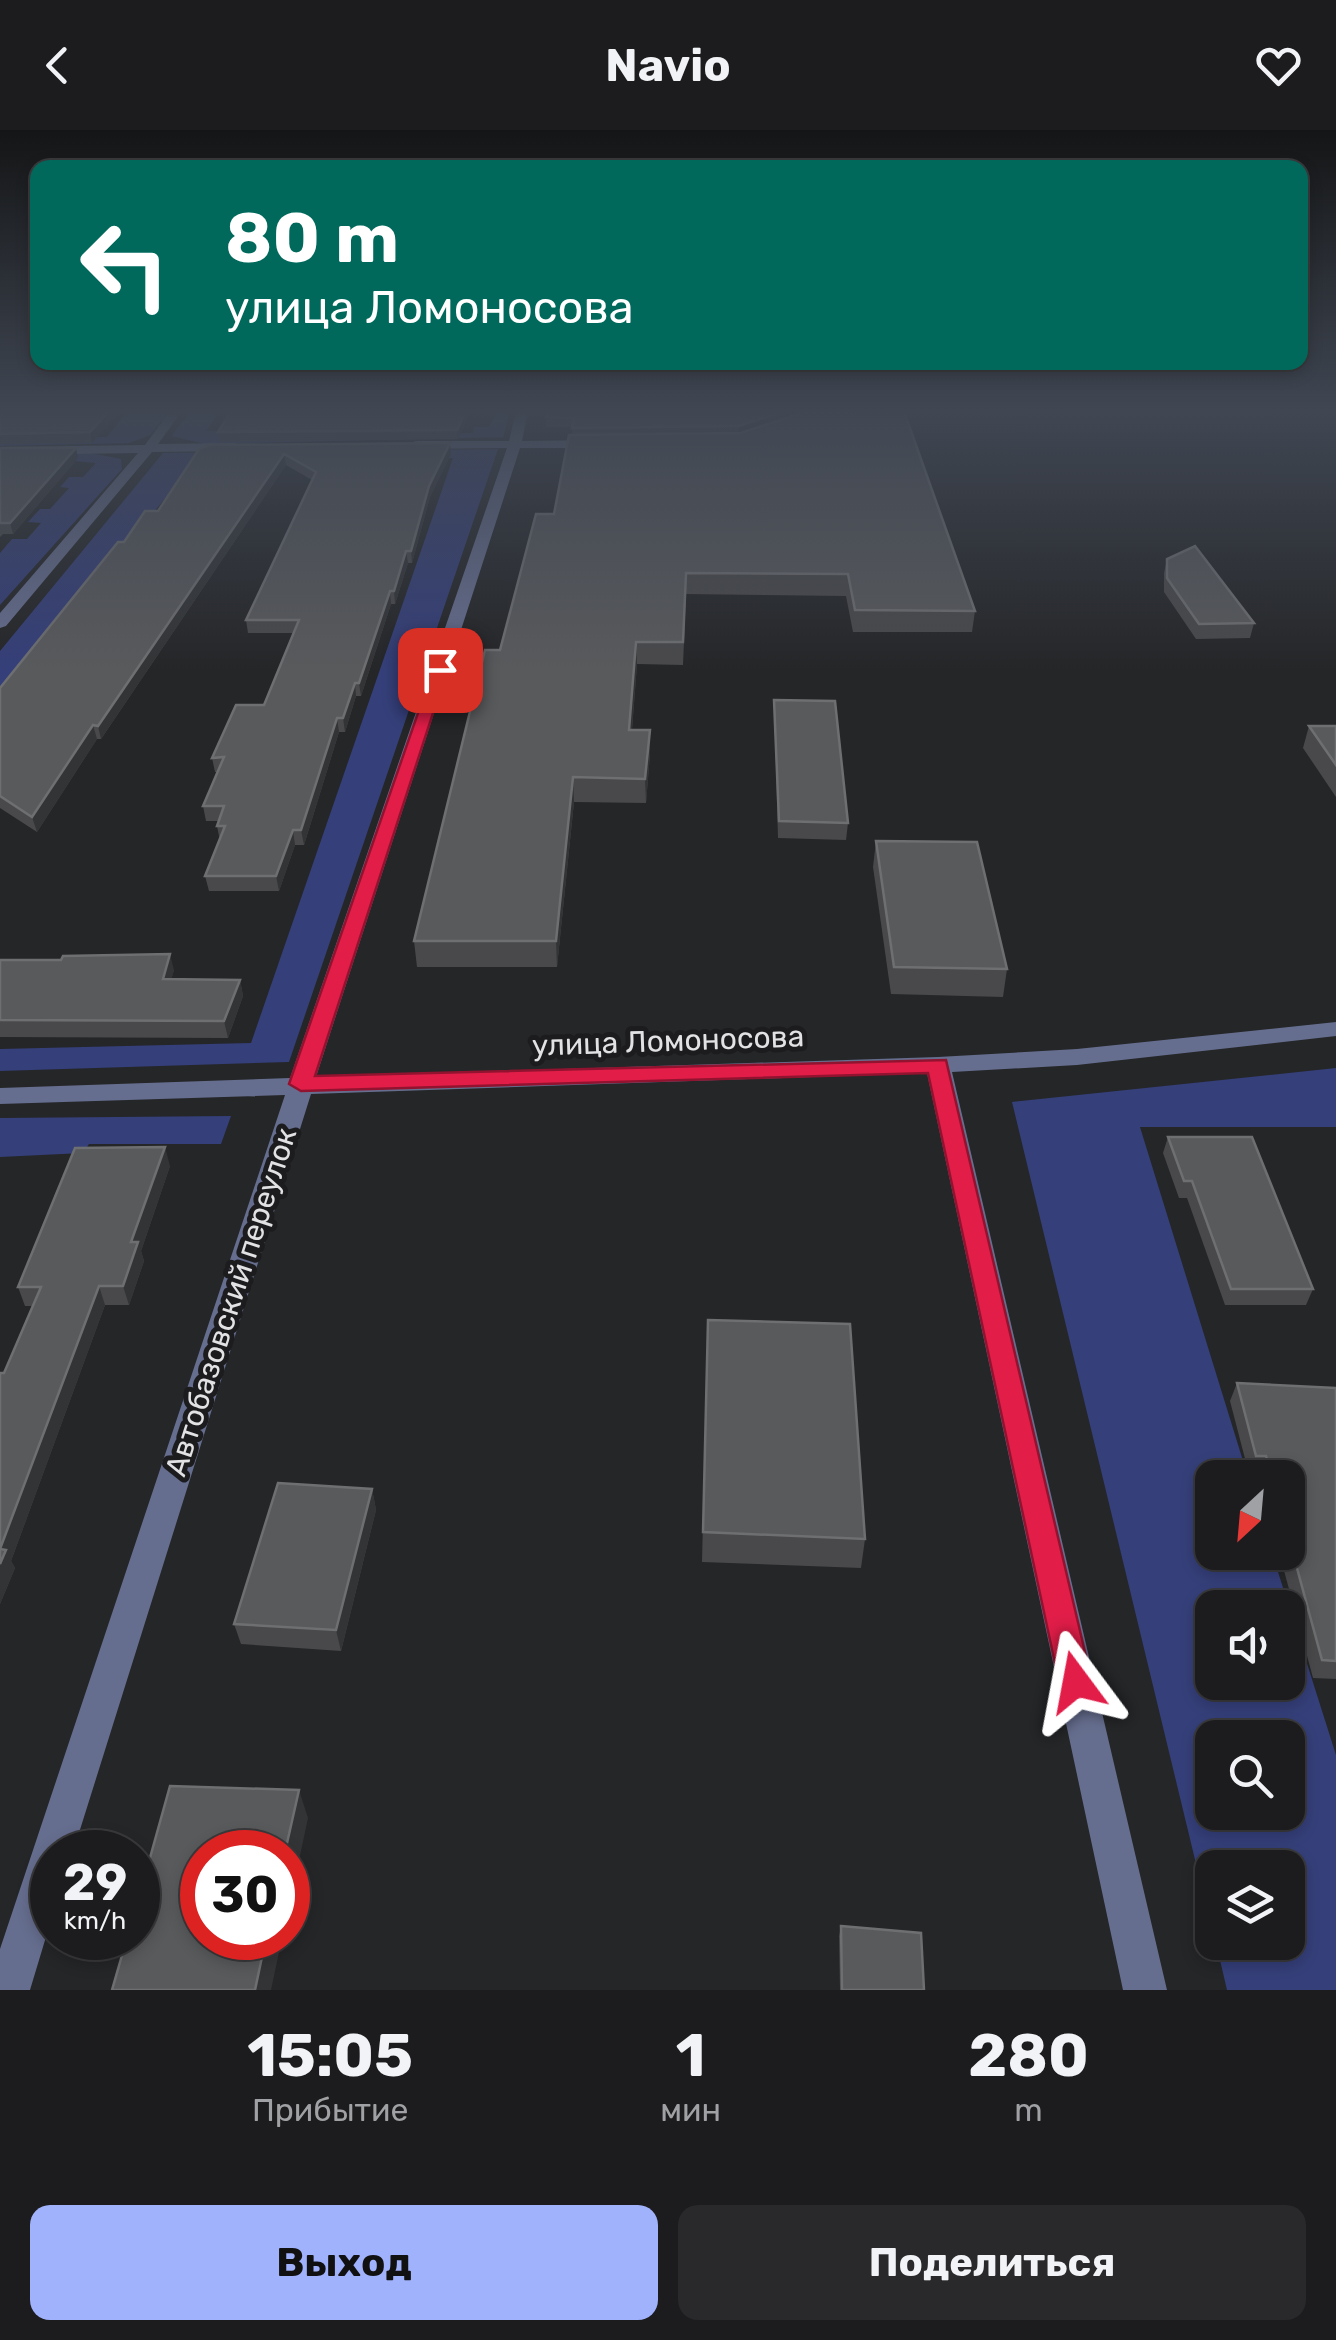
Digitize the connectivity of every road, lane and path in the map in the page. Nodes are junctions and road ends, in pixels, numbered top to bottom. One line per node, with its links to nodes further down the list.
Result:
1 (107, 498): 3 (street)
2 (497, 498): 6 (street, Автобазовский переулок)
3 (0, 623)
4 (1336, 1029): 5 (street, улица Ломоносова)
5 (938, 1065): 6 (street, улица Ломоносова); 11 (street)
6 (301, 1084): 7 (street, улица Ломоносова); 8 (street, Автобазовский переулок)
7 (0, 1096)
8 (60, 1830)
9 (30, 1923): 10 (street, Автобазовский переулок)
10 (8, 1990)
11 (1144, 1990)

